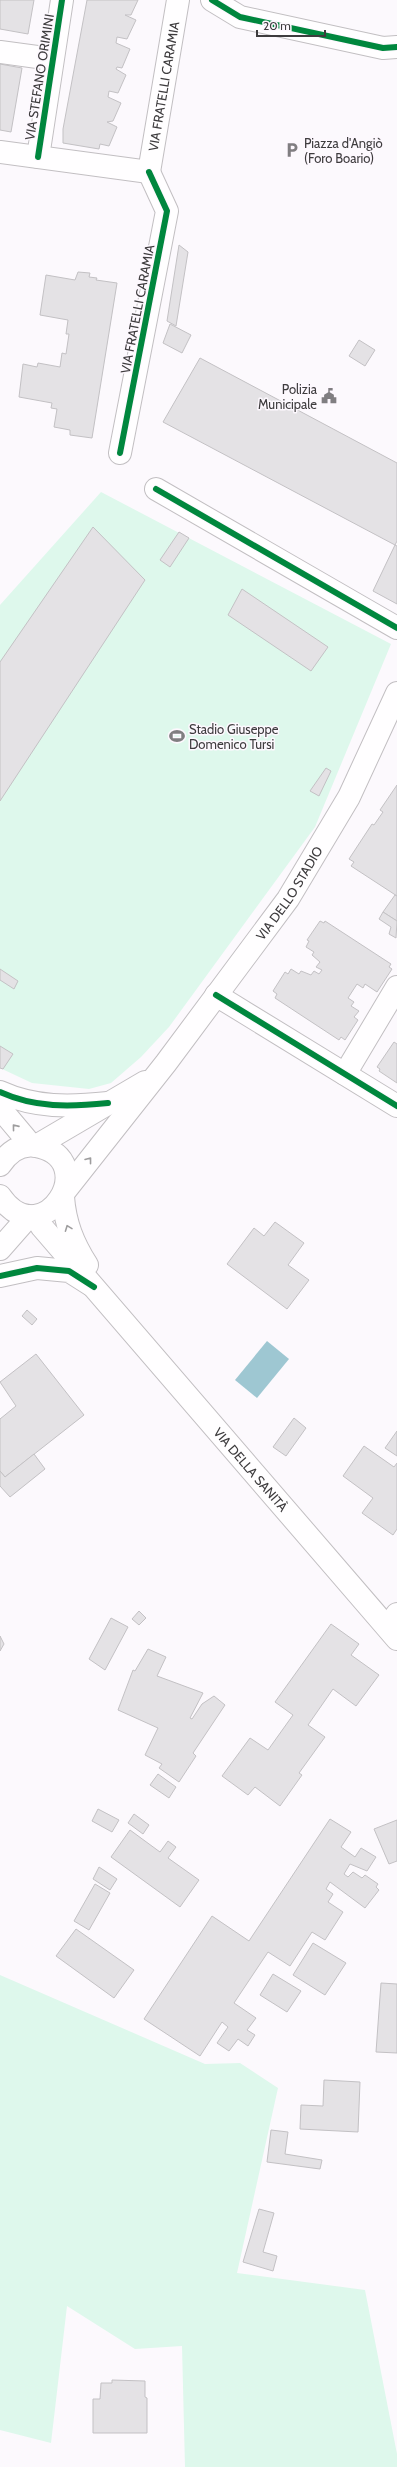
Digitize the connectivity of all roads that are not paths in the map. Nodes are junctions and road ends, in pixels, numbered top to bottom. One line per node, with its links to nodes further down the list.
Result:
1 (62, 0): 6 (street, VIA STEFANO ORIMINI)
2 (178, 0): 9 (street, VIA FRATELLI CARAMIA)
3 (212, 0): 4 (street)
4 (392, 50)
5 (0, 52): 6 (street)
6 (52, 59): 8 (street, VIA STEFANO ORIMINI)
7 (0, 152): 8 (street)
8 (38, 157): 9 (street)
9 (149, 172): 10 (street, VIA FRATELLI CARAMIA)
10 (120, 453)
11 (156, 489): 12 (street)
12 (397, 628)
13 (397, 693): 14 (street, VIA DELLO STADIO)
14 (391, 725): 16 (street, VIA DELLO STADIO)
15 (397, 987): 17 (street)
16 (216, 995): 17 (street); 18 (street, VIA DELLO STADIO)
17 (345, 1074): 21 (street)
18 (154, 1076): 20 (street, VIA DELLO STADIO); 25 (street, VIA DELLO STADIO, one-way to 18)
19 (0, 1092): 20 (street, VIA DELLO STADIO)
20 (108, 1103): 23 (street, VIA DELLO STADIO)
21 (397, 1106)
22 (0, 1108): 23 (street, one-way to 22)
23 (33, 1146): 24 (street, VIA DELLO STADIO); 25 (street, VIA DELLA SANITÀ)
24 (0, 1165)
25 (64, 1194): 27 (street, VIA DELLO STADIO); 31 (street, VIA DELLA SANITÀ, one-way to 25)
26 (0, 1196): 27 (street)
27 (32, 1216): 28 (street); 30 (street, VIA DELLA SANITÀ)
28 (0, 1249)
29 (0, 1276): 30 (street)
30 (94, 1287): 31 (street, VIA DELLA SANITÀ)
31 (114, 1311): 32 (street, VIA DELLA SANITÀ)
32 (394, 1627)

